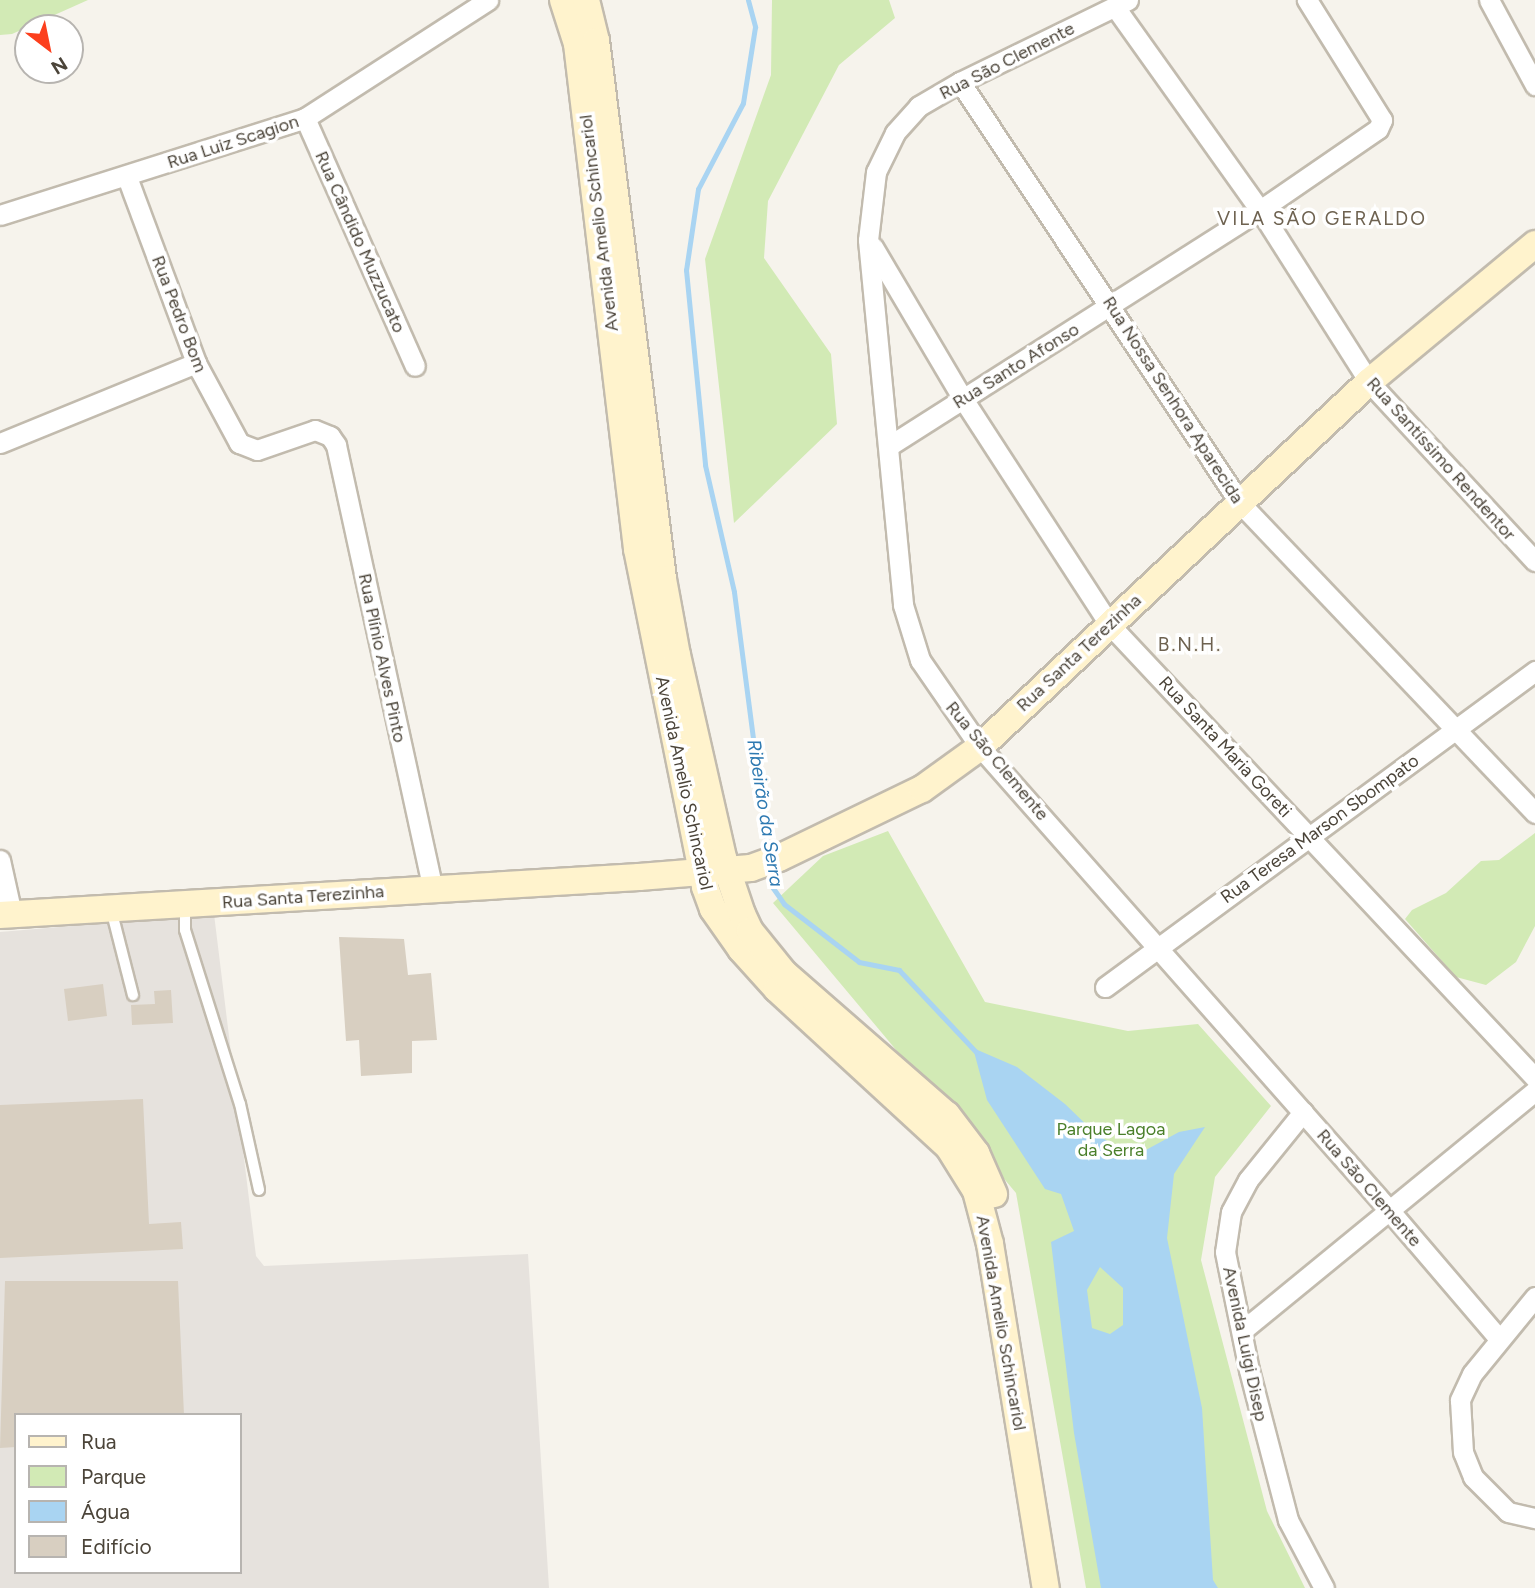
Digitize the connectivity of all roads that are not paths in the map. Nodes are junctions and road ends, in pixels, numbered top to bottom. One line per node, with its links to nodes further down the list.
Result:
1 (563, 0): 32 (main road, Avenida Amelio Schincariol)
2 (586, 0): 32 (main road, Avenida Amelio Schincariol)
3 (1307, 0): 11 (street, Rua Santo Afonso)
4 (1489, 0): 8 (street)
5 (485, 2): 9 (street, Rua Luiz Scagion)
6 (1121, 3): 7 (street, Rua São Clemente); 11 (street, Rua Santíssimo Rendentor)
7 (960, 82): 13 (street, Rua São Clemente); 15 (street, Rua Nossa Senhora Aparecida)
8 (1535, 85)
9 (305, 118): 10 (street, Rua Luiz Scagion); 17 (street, Rua Cândido Muzzucato)
10 (127, 177): 12 (street, Rua Luiz Scagion); 16 (street, Rua Pedro Bom)
11 (1261, 210): 15 (street, Rua Santo Afonso); 18 (street, Rua Santíssimo Rendentor)
12 (0, 215)
13 (869, 240): 19 (street, Rua Santa Maria Goreti); 22 (street, Rua São Clemente)
14 (1535, 244): 18 (main road, Rua Santa Terezinha)
15 (1111, 305): 19 (street, Rua Santo Afonso); 23 (street, Rua Nossa Senhora Aparecida)
16 (196, 363): 20 (street, Rua Pedro Bom); 21 (street)
17 (415, 366)
18 (1369, 382): 23 (main road, Rua Santa Terezinha); 24 (street, Rua Santíssimo Rendentor)
19 (963, 399): 22 (street, Rua Santo Afonso); 25 (street, Rua Santa Maria Goreti)
20 (323, 431): 33 (street, Rua Plínio Alves Pinto)
21 (0, 443)
22 (889, 446): 28 (street, Rua São Clemente)
23 (1240, 503): 25 (main road, Rua Santa Terezinha); 27 (street, Rua Nossa Senhora Aparecida)
24 (1535, 561)
25 (1109, 624): 28 (main road, Rua Santa Terezinha); 30 (street, Rua Santa Maria Goreti)
26 (1535, 671): 27 (street, Rua Teresa Marson Sbompato)
27 (1456, 731): 29 (street, Rua Nossa Senhora Aparecida); 30 (street, Rua Teresa Marson Sbompato)
28 (980, 747): 32 (main road, Rua Santa Terezinha); 37 (street, Rua São Clemente)
29 (1535, 813)
30 (1309, 837): 37 (street, Rua Teresa Marson Sbompato); 40 (street, Rua Santa Maria Goreti)
31 (0, 860): 36 (street)
32 (737, 871): 33 (main road, Rua Santa Terezinha); 49 (main road, Avenida Amelio Schincariol); 50 (main road, Avenida Amelio Schincariol)
33 (433, 889): 34 (main road, Rua Santa Terezinha)
34 (185, 904): 35 (main road, Rua Santa Terezinha); 43 (lane)
35 (111, 909): 36 (main road, Rua Santa Terezinha); 39 (lane)
36 (6, 914)
37 (1158, 948): 38 (street, Rua Teresa Marson Sbompato); 42 (street, Rua São Clemente)
38 (1105, 987)
39 (133, 995)
40 (1535, 1078)
41 (1535, 1091): 44 (street)
42 (1303, 1112): 44 (street, Rua São Clemente); 46 (street, Avenida Luigi Disep)
43 (260, 1190)
44 (1389, 1210): 46 (street); 47 (street, Rua São Clemente)
45 (1535, 1297): 47 (street)
46 (1242, 1330): 51 (street, Avenida Luigi Disep)
47 (1499, 1339): 48 (street)
48 (1535, 1518)
49 (1046, 1588)
50 (1063, 1588)
51 (1324, 1588)

